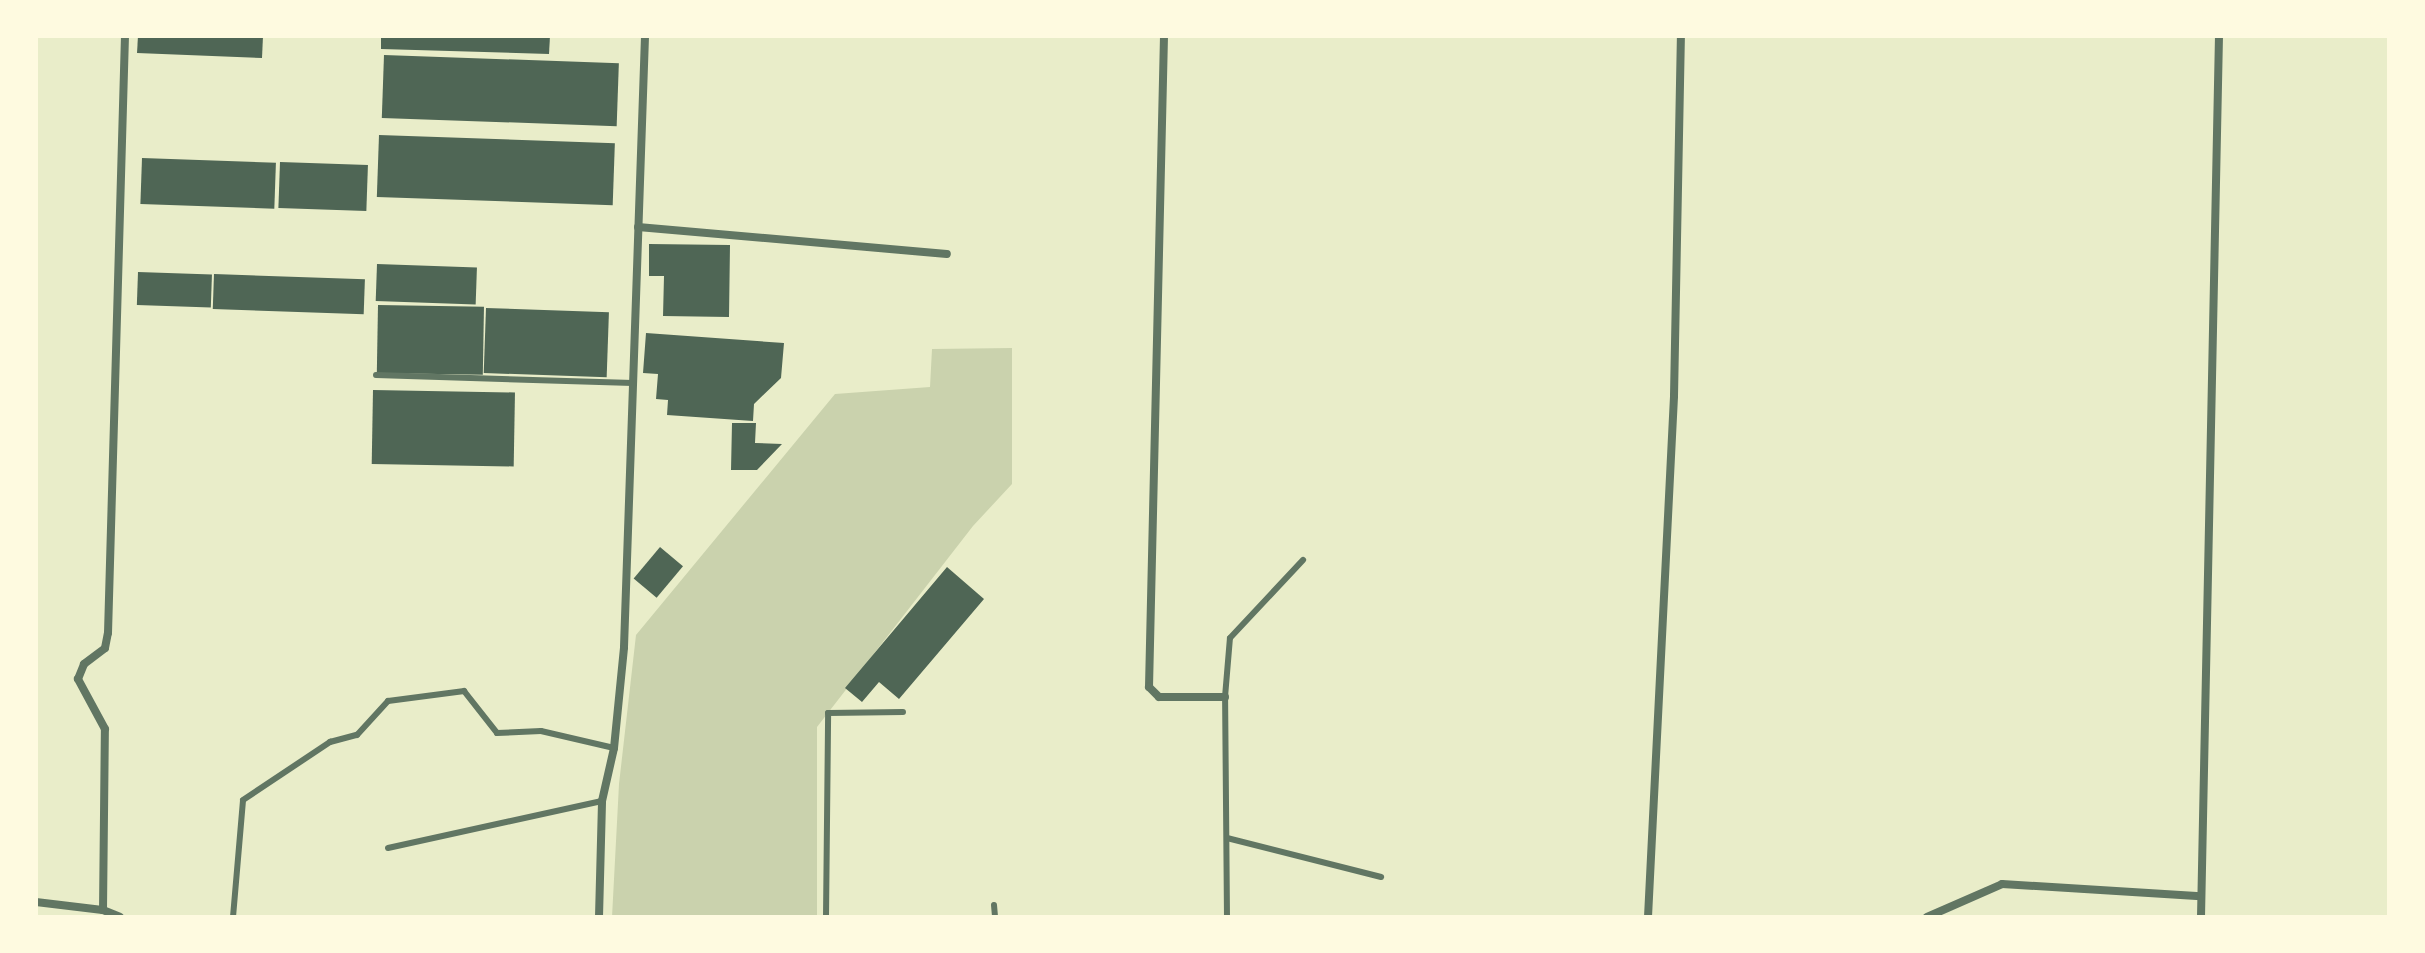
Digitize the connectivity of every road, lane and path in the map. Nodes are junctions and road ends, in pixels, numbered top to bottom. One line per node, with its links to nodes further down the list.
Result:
1 (125, 36): 21 (street)
2 (645, 36): 6 (street)
3 (1164, 36): 11 (street)
4 (1681, 36): 28 (street)
5 (2219, 36): 18 (street)
6 (638, 227): 7 (street); 9 (street)
7 (947, 254)
8 (376, 375): 9 (lane)
9 (633, 383): 13 (street)
10 (1303, 560): 11 (lane)
11 (1225, 697): 15 (lane)
12 (903, 712): 25 (lane)
13 (614, 748): 14 (street); 23 (lane)
14 (602, 801): 16 (lane); 24 (street)
15 (1227, 838): 17 (lane); 27 (lane)
16 (388, 848)
17 (1381, 877)
18 (2201, 896): 29 (street); 30 (street)
19 (36, 902): 21 (street)
20 (994, 905): 26 (lane)
21 (103, 910): 22 (street)
22 (120, 917)
23 (233, 917)
24 (599, 917)
25 (826, 917)
26 (995, 917)
27 (1227, 917)
28 (1648, 917)
29 (1927, 917)
30 (2201, 917)

